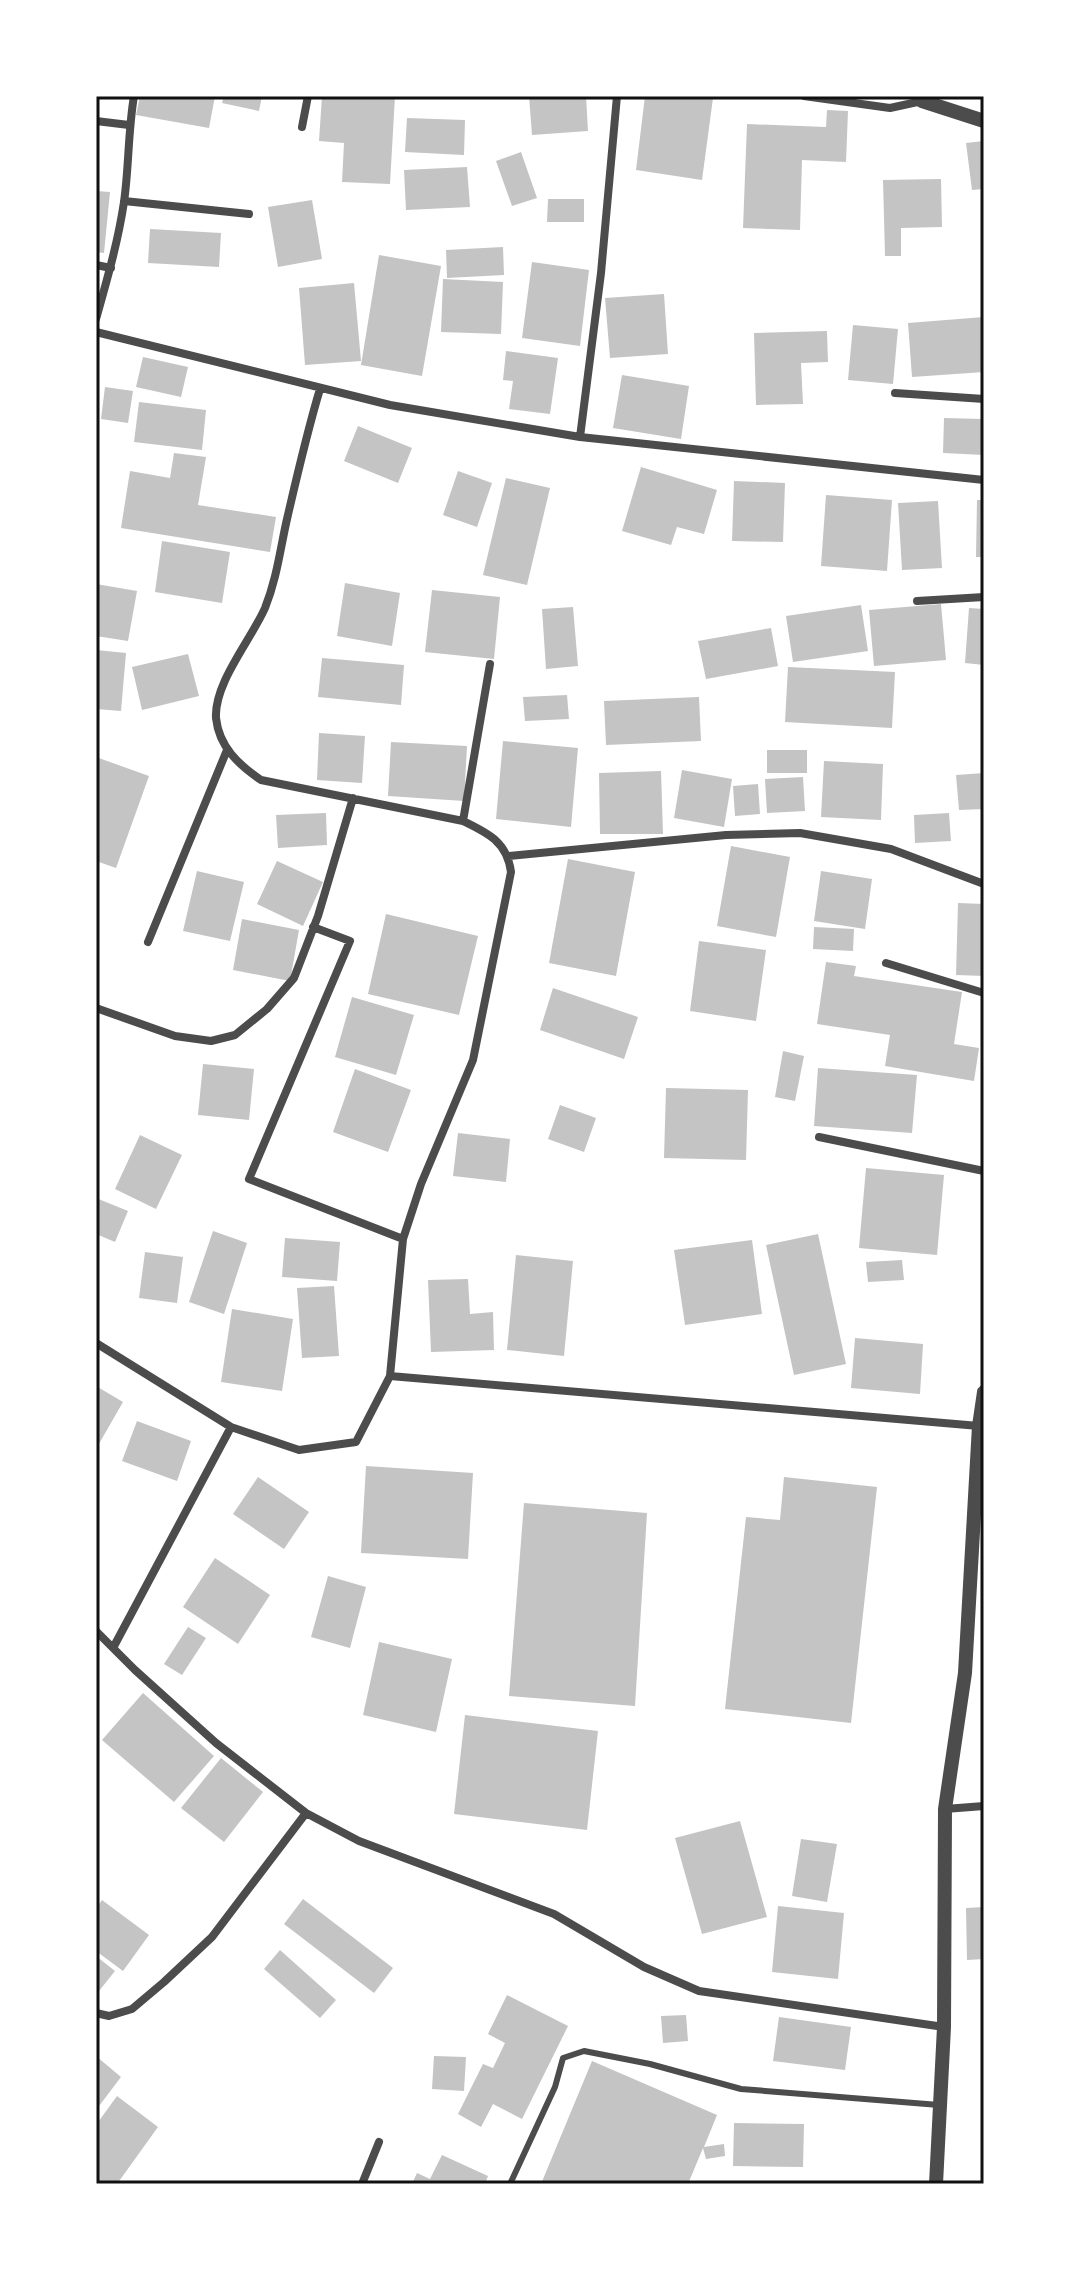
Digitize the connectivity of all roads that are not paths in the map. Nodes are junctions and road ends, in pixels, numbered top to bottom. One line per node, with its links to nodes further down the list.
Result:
1 (134, 96): 8 (street)
2 (308, 96): 9 (street)
3 (617, 96): 19 (street)
4 (804, 96): 5 (street)
5 (921, 99): 7 (street)
6 (96, 121): 8 (street)
7 (984, 121)
8 (129, 125): 10 (street)
9 (302, 127)
10 (124, 201): 11 (street); 13 (street)
11 (249, 214)
12 (96, 265): 13 (street)
13 (111, 268): 14 (street)
14 (96, 319)
15 (96, 332): 16 (street)
16 (320, 389): 19 (street); 24 (street)
17 (895, 393): 18 (street)
18 (984, 399)
19 (580, 437): 20 (street)
20 (984, 480)
21 (984, 597): 22 (street)
22 (917, 601)
23 (490, 664): 26 (street)
24 (227, 750): 25 (street); 30 (street)
25 (353, 798): 26 (street); 29 (street)
26 (463, 821): 27 (street)
27 (509, 856): 28 (street); 36 (street)
28 (984, 884)
29 (313, 927): 33 (street); 36 (street)
30 (148, 942)
31 (886, 963): 32 (street)
32 (984, 993)
33 (96, 1008)
34 (819, 1137): 35 (street)
35 (984, 1171)
36 (403, 1239): 38 (street)
37 (96, 1343): 41 (street)
38 (390, 1376): 40 (street); 41 (street)
39 (984, 1392): 40 (street)
40 (979, 1426): 42 (street)
41 (231, 1427): 44 (street)
42 (980, 1483): 46 (street)
43 (96, 1631): 44 (street)
44 (113, 1648): 47 (street)
45 (984, 1806): 46 (street)
46 (945, 1809): 49 (street)
47 (306, 1813): 48 (street); 49 (street)
48 (96, 2013)
49 (944, 2027): 50 (street)
50 (939, 2105): 53 (lane); 54 (street)
51 (379, 2142): 52 (street)
52 (362, 2184)
53 (510, 2184)
54 (936, 2184)

